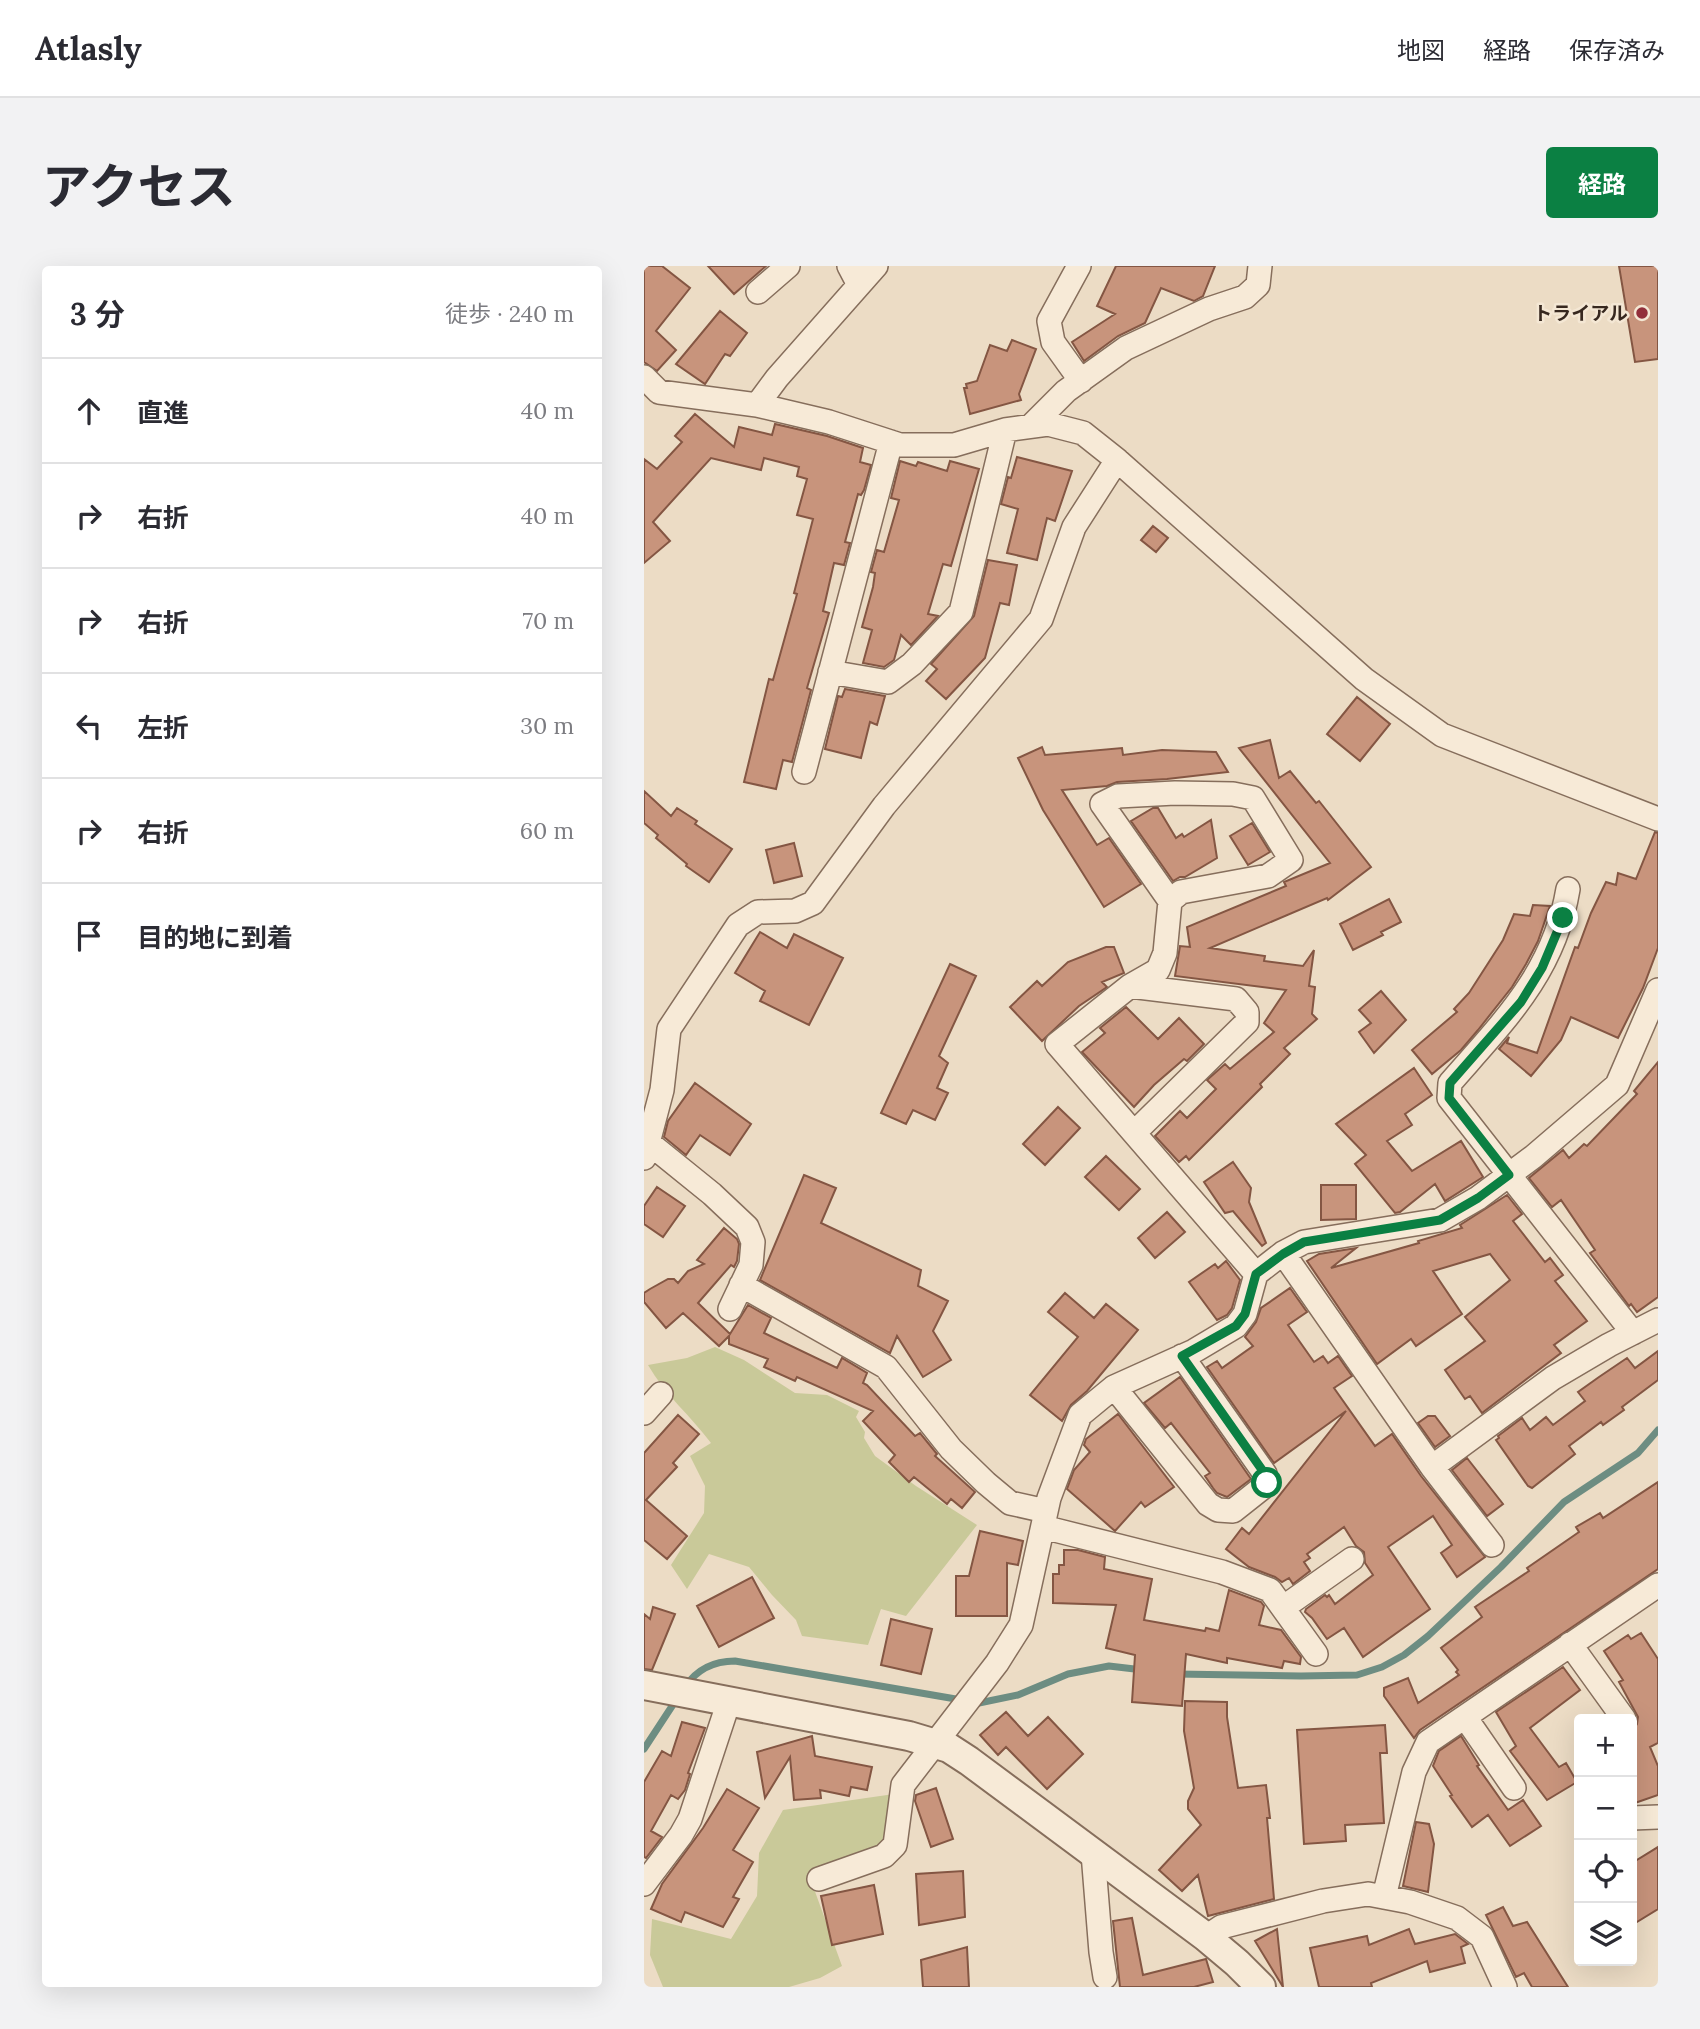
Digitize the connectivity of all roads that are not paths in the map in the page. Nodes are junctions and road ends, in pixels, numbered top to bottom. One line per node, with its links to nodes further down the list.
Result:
1 (788, 266): 6 (street)
2 (876, 266): 5 (street)
3 (1079, 266): 7 (street)
4 (1261, 266): 7 (street)
5 (854, 276): 9 (street)
6 (758, 292)
7 (1081, 381): 10 (street)
8 (649, 392): 9 (street)
9 (757, 405): 12 (street)
10 (1031, 426): 11 (street); 13 (street)
11 (1005, 430): 12 (street); 14 (street)
12 (891, 442): 14 (street)
13 (1117, 460): 16 (street); 22 (street)
14 (830, 672): 15 (street)
15 (804, 772)
16 (1658, 820)
17 (1568, 890): 23 (street)
18 (1170, 901): 18 (street); 19 (street)
19 (1130, 986): 21 (street); 21 (street)
20 (1658, 990): 23 (street)
21 (1134, 1133): 25 (street)
22 (646, 1146): 26 (street)
23 (1509, 1175): 24 (street); 29 (street)
24 (1283, 1254): 25 (street); 34 (street)
25 (1256, 1274): 30 (street)
26 (741, 1285): 27 (street); 35 (street)
27 (730, 1309)
28 (1658, 1320): 29 (street)
29 (1633, 1333): 34 (street)
30 (1182, 1356): 31 (street); 31 (street)
31 (1114, 1387): 35 (street)
32 (661, 1394): 33 (street)
33 (644, 1413)
34 (1432, 1466): 36 (street)
35 (1045, 1519): 39 (street); 46 (street)
36 (1492, 1545)
37 (1352, 1559): 39 (street)
38 (1658, 1585): 40 (street)
39 (1284, 1607): 41 (street)
40 (1570, 1644): 44 (street); 45 (street)
41 (1316, 1654)
42 (644, 1685): 43 (street)
43 (729, 1701): 46 (street); 52 (street)
44 (1620, 1714)
45 (1465, 1717): 47 (street); 53 (street)
46 (937, 1744): 50 (street); 51 (street)
47 (1514, 1788)
48 (1658, 1817): 49 (street)
49 (1637, 1818)
50 (1093, 1853): 54 (street); 55 (street)
51 (819, 1879)
52 (644, 1884)
53 (1384, 1898): 54 (street); 57 (street)
54 (1206, 1937): 56 (street)
55 (1105, 1977)
56 (1261, 1987)
57 (1505, 1987)

